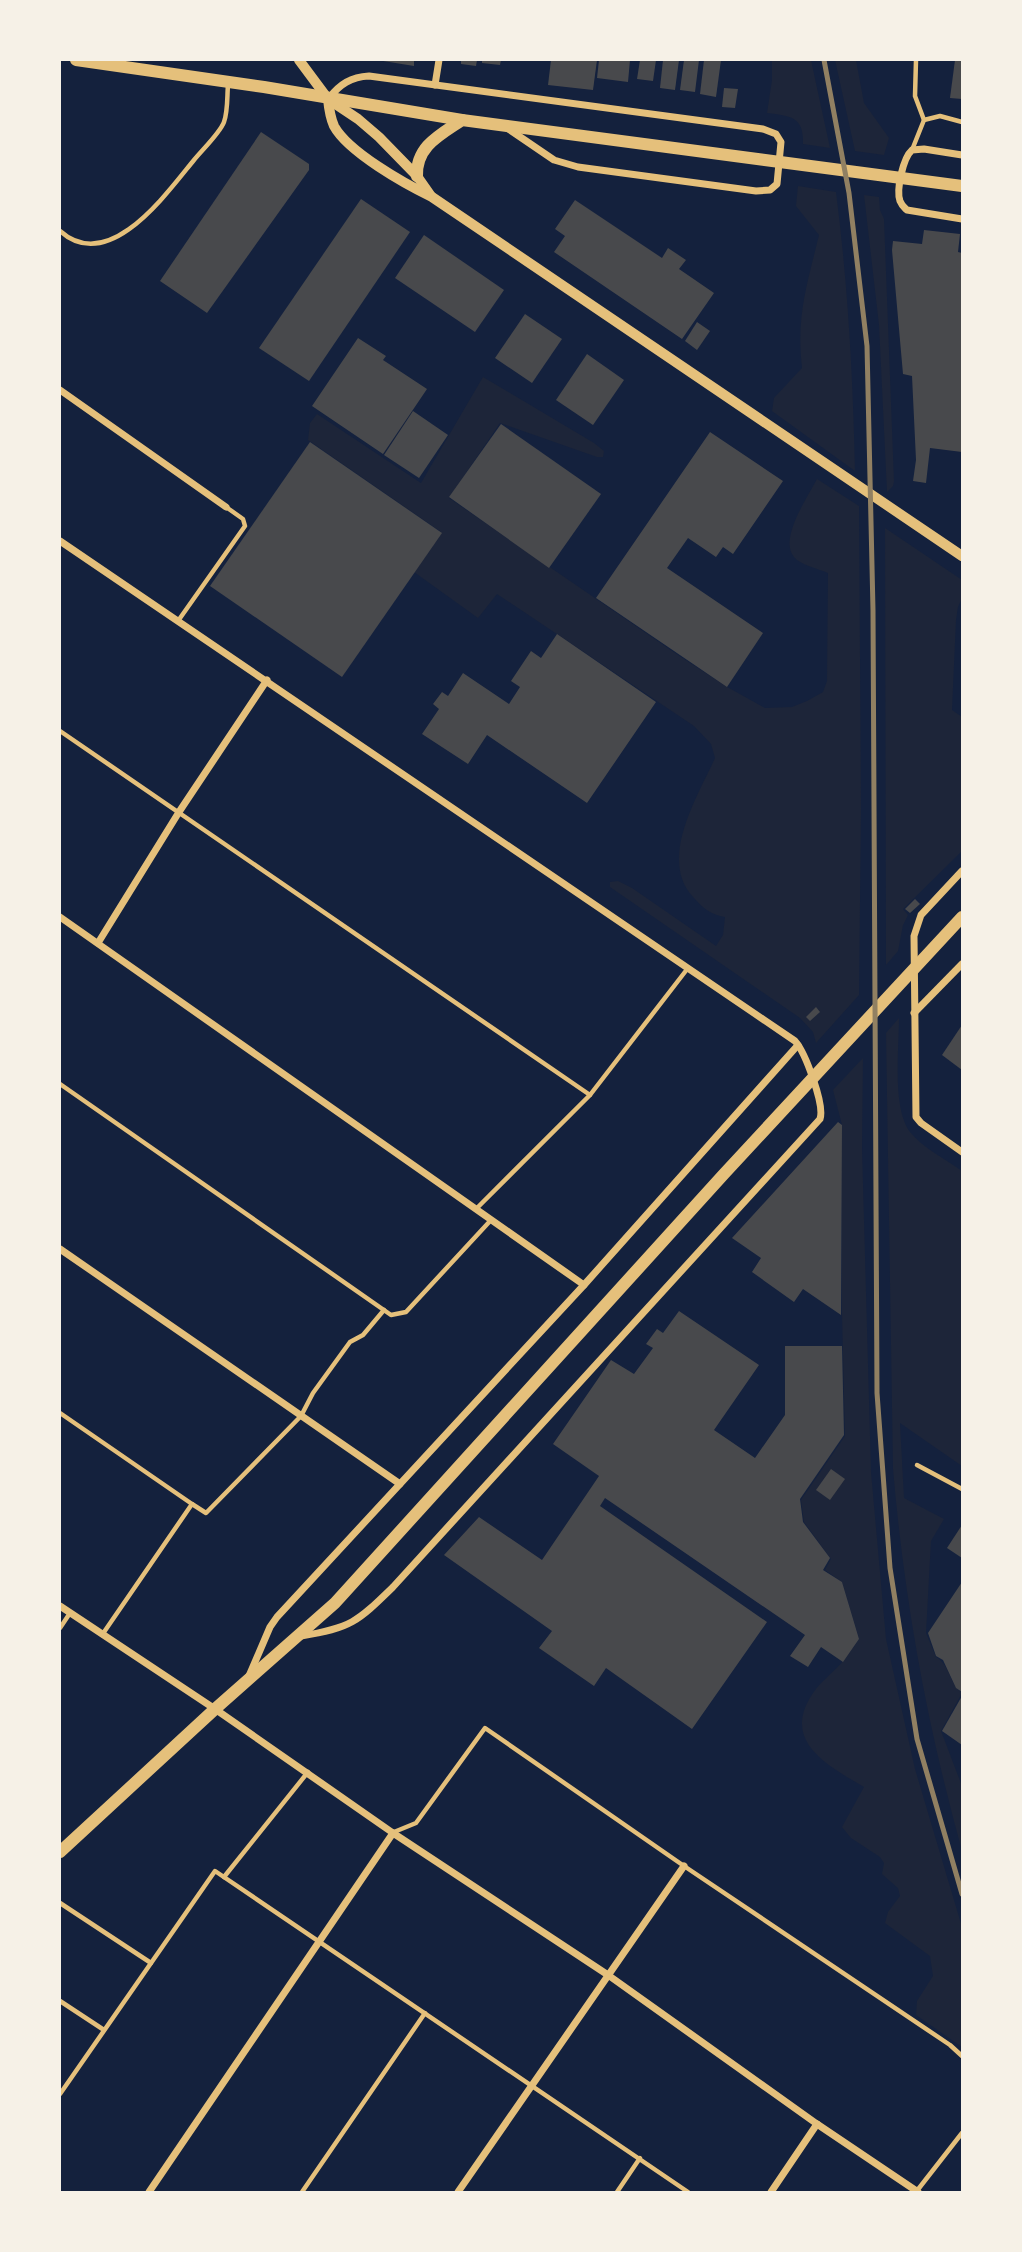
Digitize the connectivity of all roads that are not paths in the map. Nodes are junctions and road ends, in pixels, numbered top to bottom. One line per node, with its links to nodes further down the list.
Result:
1 (76, 60): 5 (main road)
2 (299, 60): 7 (street)
3 (439, 60): 6 (street)
4 (915, 60): 9 (lane)
5 (228, 82): 7 (main road); 18 (lane)
6 (435, 85): 7 (street); 11 (street)
7 (328, 99): 8 (main road); 14 (street); 16 (street)
8 (462, 120): 11 (main road); 14 (main road)
9 (924, 120): 10 (lane); 12 (lane)
10 (962, 122)
11 (503, 126): 15 (main road)
12 (912, 150): 13 (street); 17 (street)
13 (962, 155)
14 (417, 176): 16 (street)
15 (962, 186)
16 (432, 197): 22 (street)
17 (962, 219)
18 (60, 231)
19 (60, 390): 20 (street)
20 (226, 507): 23 (lane)
21 (60, 541): 23 (street)
22 (962, 556)
23 (178, 621): 24 (street)
24 (267, 680): 26 (street); 32 (street)
25 (60, 731): 26 (lane)
26 (179, 812): 30 (street); 36 (lane)
27 (962, 871): 33 (street)
28 (60, 917): 30 (street)
29 (962, 917): 53 (main road)
30 (98, 943): 38 (street)
31 (962, 964): 33 (street)
32 (689, 967): 34 (street); 36 (lane)
33 (914, 1013): 37 (street)
34 (798, 1045): 41 (street); 53 (street)
35 (60, 1084): 42 (lane)
36 (590, 1095): 38 (lane)
37 (962, 1152)
38 (475, 1209): 39 (street)
39 (491, 1220): 41 (street); 42 (lane)
40 (60, 1249): 44 (street)
41 (584, 1285): 46 (street)
42 (384, 1310): 44 (lane)
43 (60, 1413): 48 (lane)
44 (302, 1416): 46 (street); 48 (lane)
45 (917, 1465): 47 (lane)
46 (400, 1484): 54 (street)
47 (962, 1489)
48 (192, 1504): 52 (lane)
49 (60, 1606): 50 (street)
50 (70, 1613): 51 (lane); 52 (street)
51 (60, 1628)
52 (102, 1635): 55 (street)
53 (299, 1637): 54 (main road)
54 (247, 1681): 55 (main road)
55 (215, 1709): 56 (street); 58 (main road)
56 (308, 1772): 57 (street); 60 (lane)
57 (393, 1833): 59 (lane); 62 (street); 64 (street)
58 (60, 1852)
59 (684, 1866): 64 (street); 68 (lane)
60 (224, 1877): 62 (lane); 63 (lane)
61 (60, 1903): 63 (lane)
62 (318, 1940): 66 (lane); 75 (street)
63 (151, 1962): 67 (lane)
64 (608, 1975): 69 (street); 71 (street)
65 (60, 2001): 67 (lane)
66 (425, 2012): 69 (lane); 76 (lane)
67 (104, 2030): 70 (lane)
68 (962, 2056)
69 (533, 2085): 73 (lane); 77 (street)
70 (60, 2094)
71 (817, 2124): 74 (street); 80 (street)
72 (962, 2133): 74 (lane)
73 (640, 2158): 78 (lane); 79 (lane)
74 (917, 2192)
75 (149, 2193)
76 (302, 2193)
77 (458, 2193)
78 (617, 2193)
79 (688, 2193)
80 (771, 2193)

